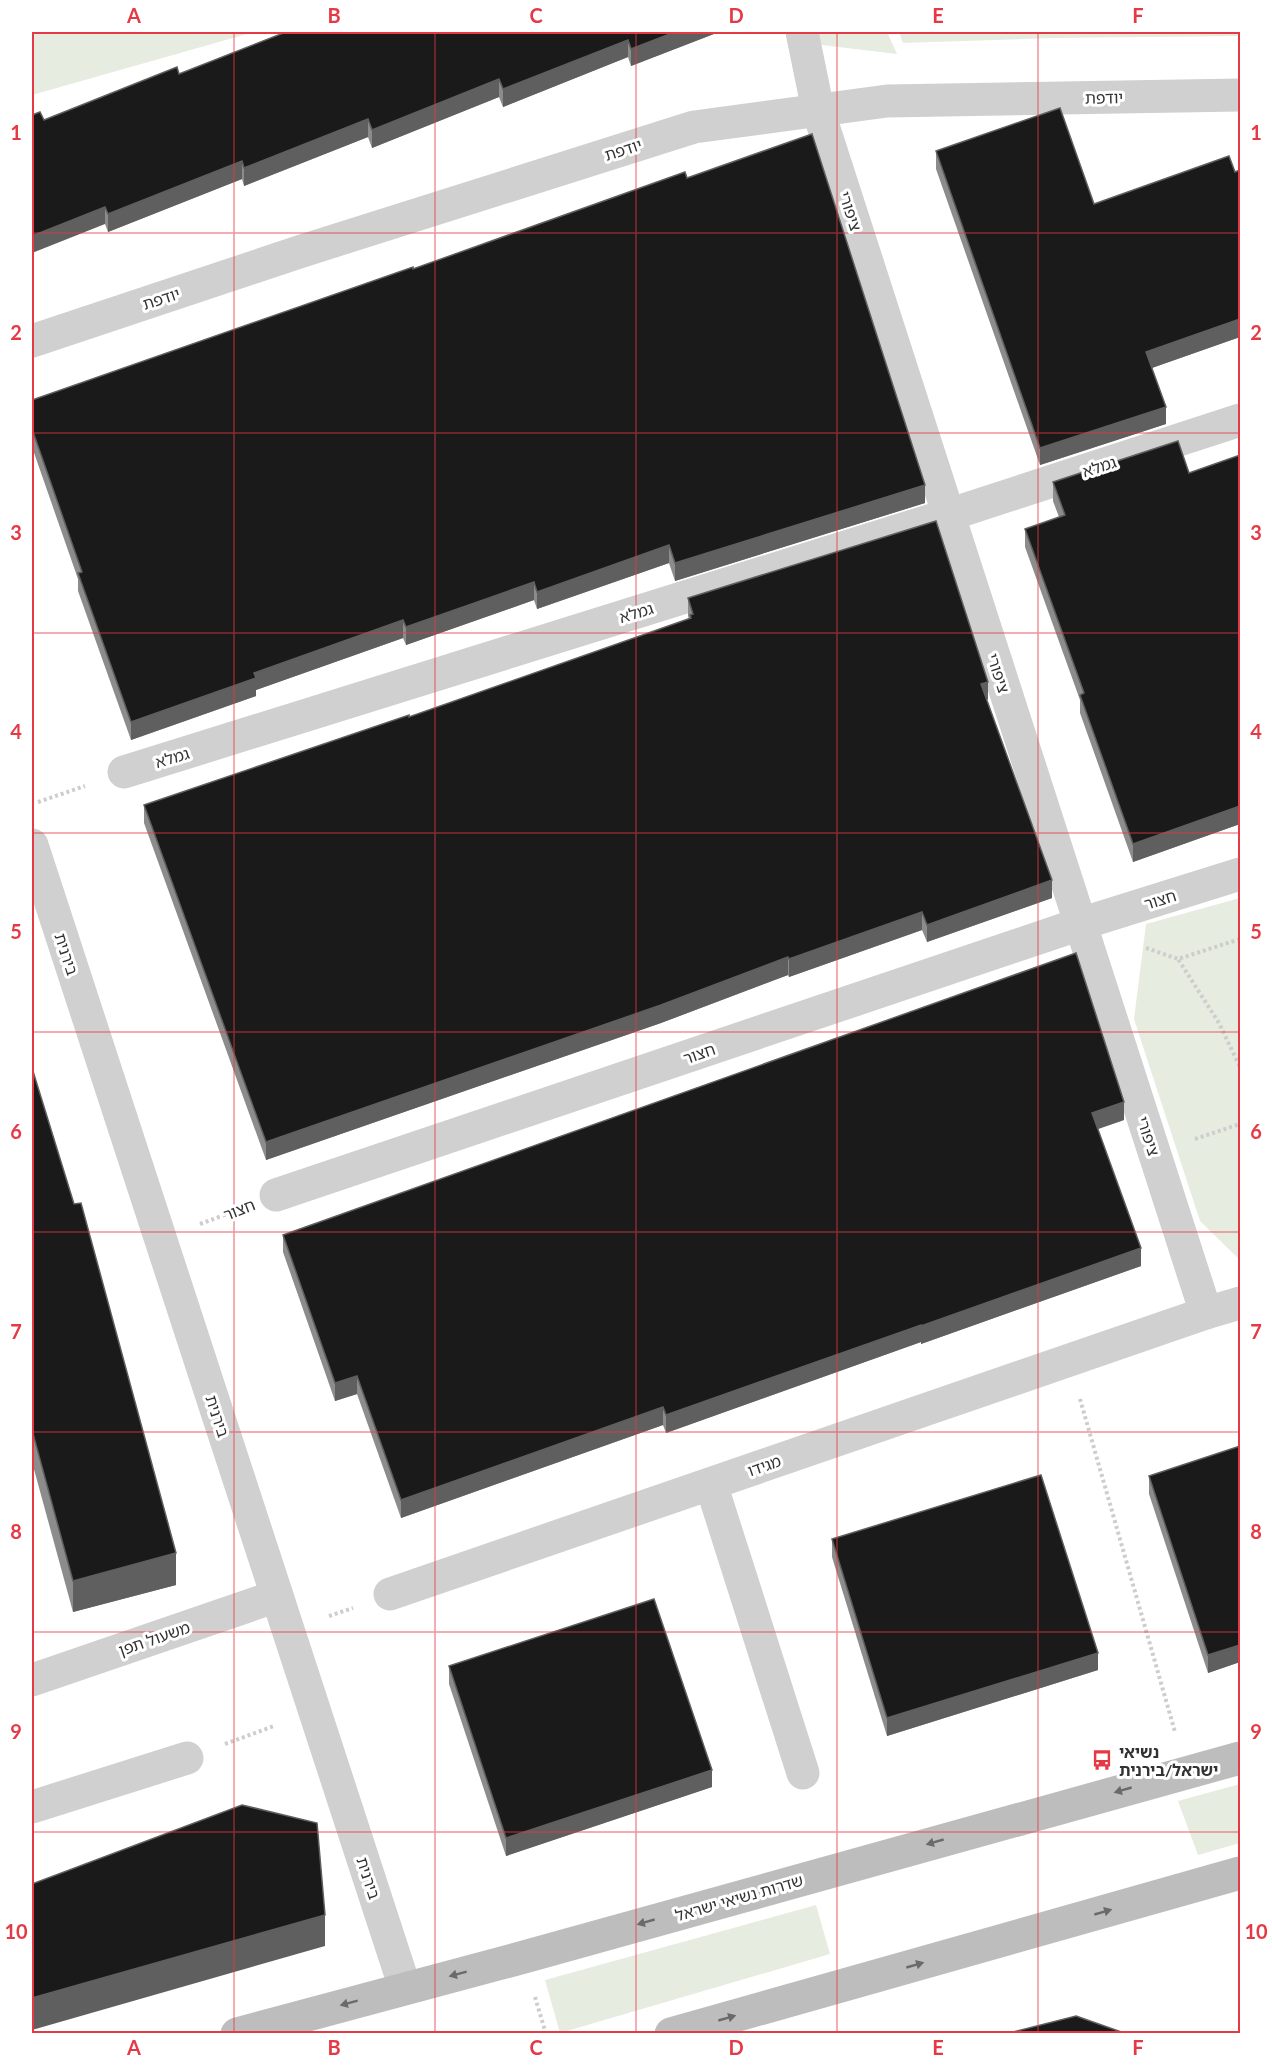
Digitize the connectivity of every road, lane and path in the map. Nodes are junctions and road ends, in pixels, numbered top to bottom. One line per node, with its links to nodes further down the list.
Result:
1 (802, 32): 3 (street, ציפורי)
2 (1240, 94): 3 (street, יודפת)
3 (818, 110): 4 (street, יודפת); 6 (street, ציפורי)
4 (32, 341)
5 (1240, 420): 6 (street, גמלא)
6 (948, 515): 7 (street, גמלא); 11 (street, ציפורי)
7 (124, 772): 8 (path)
8 (32, 805)
9 (32, 845): 17 (street, בירנית)
10 (1240, 874): 11 (street, חצור)
11 (1080, 924): 15 (street, ציפורי); 16 (street, חצור)
12 (1240, 939): 13 (path)
13 (1240, 1067)
14 (1240, 1124): 15 (path)
15 (1154, 1152): 19 (street, ציפורי)
16 (276, 1195): 17 (path, חצור)
17 (160, 1240): 23 (street, בירנית)
18 (1240, 1303): 19 (street, מגידו)
19 (1206, 1313): 20 (street, מגידו)
20 (1069, 1360): 21 (street, מגידו); 29 (path)
21 (711, 1484): 22 (street, מגידו); 30 (street)
22 (390, 1594): 24 (path)
23 (277, 1596): 24 (street, בירנית); 25 (street, משעול תפן)
24 (289, 1631): 26 (street, בירנית)
25 (32, 1680)
26 (315, 1712): 27 (path); 33 (street, בירנית)
27 (187, 1758): 31 (street)
28 (1240, 1758): 29 (main road, שדרות נשיאי ישראל)
29 (1187, 1772): 33 (main road, שדרות נשיאי ישראל, one-way to 33)
30 (803, 1773)
31 (32, 1808)
32 (1240, 1873): 37 (main road, one-way to 32)
33 (405, 1988): 35 (main road, שדרות נשיאי ישראל, one-way to 35)
34 (535, 1995): 36 (path)
35 (237, 2034)
36 (546, 2034)
37 (671, 2034)

